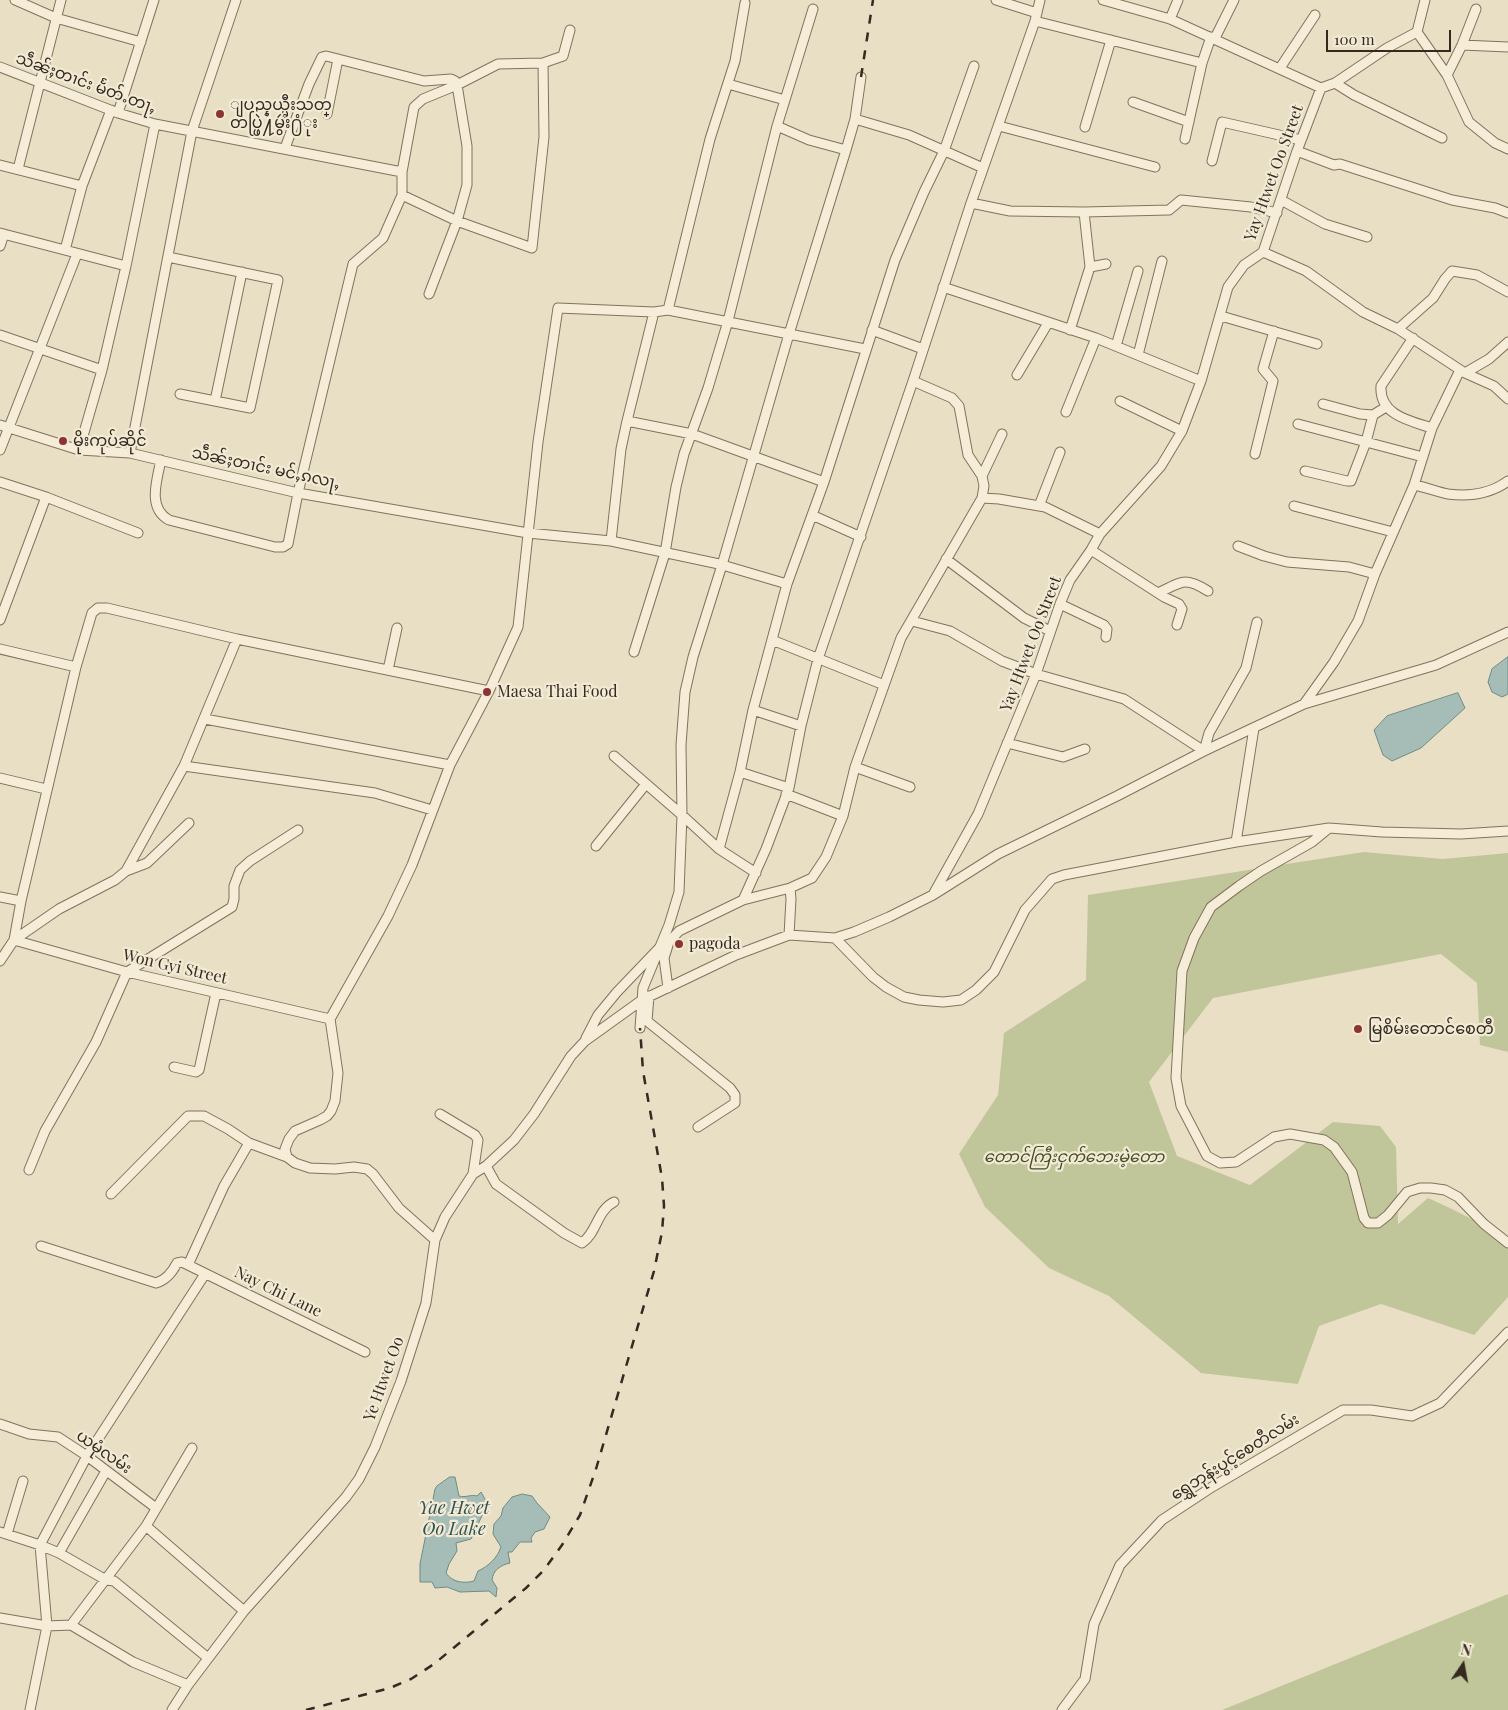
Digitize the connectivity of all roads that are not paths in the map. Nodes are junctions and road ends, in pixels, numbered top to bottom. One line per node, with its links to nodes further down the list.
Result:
1 (15, 0): 17 (street)
2 (61, 0): 17 (street)
3 (154, 0): 23 (street)
4 (236, 0): 49 (street)
5 (996, 0): 16 (street)
6 (1040, 0): 16 (street)
7 (1103, 0): 12 (street)
8 (1178, 0): 18 (street)
9 (1234, 0): 21 (street)
10 (1425, 0): 20 (street)
11 (745, 3): 36 (street)
12 (1138, 4): 18 (street)
13 (812, 9): 39 (street)
14 (1476, 9): 24 (street)
15 (1315, 15): 31 (street)
16 (1036, 17): 22 (street); 47 (street)
17 (56, 18): 23 (street); 35 (street)
18 (1170, 19): 21 (street)
19 (570, 30): 27 (street)
20 (1417, 32): 32 (street); 34 (street)
21 (1213, 38): 28 (street); 31 (street)
22 (1111, 40): 28 (street); 48 (street)
23 (141, 42): 41 (street)
24 (1462, 45): 25 (street); 32 (street)
25 (1508, 47)
26 (338, 59): 37 (street); 42 (street); 53 (street)
27 (543, 63): 37 (street); 71 (street)
28 (1202, 63): 44 (street)
29 (974, 66): 56 (street)
30 (0, 67): 35 (street, သဵၼ်ႈတၢင်း မႅတ်ႉတႃႇ)
31 (1280, 68): 38 (street)
32 (1447, 75): 54 (street)
33 (860, 77): 43 (street)
34 (1335, 83): 38 (street); 50 (street)
35 (38, 84): 41 (street, သဵၼ်ႈတၢင်း မႅတ်ႉတႃႇ); 62 (street)
36 (728, 84): 39 (street); 88 (street)
37 (457, 85): 63 (street); 71 (street)
38 (1321, 88): 52 (street, Yay Htwet Oo Street)
39 (785, 100): 46 (street)
40 (1133, 102): 44 (street)
41 (115, 111): 45 (street, သဵၼ်ႈတၢင်း မႅတ်ႉတႃႇ); 64 (street)
42 (327, 114)
43 (855, 119): 55 (street); 56 (street)
44 (1189, 122): 51 (street)
45 (155, 124): 49 (street, သဵၼ်ႈတၢင်း မႅတ်ႉတႃႇ); 81 (street)
46 (777, 126): 55 (street); 91 (street)
47 (999, 126): 60 (street); 61 (street)
48 (1085, 127)
49 (192, 131): 53 (street, သဵၼ်ႈတၢင်း မႅတ်ႉတႃႇ); 78 (street)
50 (1442, 138)
51 (1185, 139)
52 (1301, 140): 57 (street, Yay Htwet Oo Street); 58 (street)
53 (285, 148): 63 (street, သဵၼ်ႈတၢင်း မႅတ်ႉတႃႇ)
54 (1508, 149)
55 (846, 150): 97 (street)
56 (944, 151): 61 (street); 94 (street)
57 (1297, 151): 66 (street, Yay Htwet Oo Street); 70 (street)
58 (1212, 161)
59 (0, 165): 62 (street)
60 (1155, 167)
61 (984, 168): 67 (street)
62 (18, 169): 64 (street)
63 (402, 172): 65 (street)
64 (82, 186): 75 (street)
65 (402, 195): 71 (street); 143 (street)
66 (1281, 200): 69 (street, Yay Htwet Oo Street); 73 (street)
67 (971, 203): 68 (street); 85 (street)
68 (1084, 212): 69 (street); 82 (street)
69 (1277, 213): 76 (street, Yay Htwet Oo Street)
70 (1508, 213)
71 (457, 221): 87 (street)
72 (2, 233): 74 (street); 75 (street)
73 (1368, 237)
74 (0, 246)
75 (65, 250): 77 (street)
76 (1264, 252): 90 (street, Yay Htwet Oo Street); 93 (street)
77 (77, 254): 81 (street); 104 (street)
78 (168, 257): 84 (street); 132 (street)
79 (1162, 261): 107 (street)
80 (1106, 264): 82 (street)
81 (126, 266): 108 (street)
82 (1090, 267): 95 (street)
83 (1138, 271): 103 (street)
84 (242, 272): 115 (street); 115 (street)
85 (943, 287): 92 (street); 106 (street)
86 (1508, 292): 93 (street)
87 (429, 294)
88 (668, 310): 89 (street); 91 (street)
89 (654, 312): 121 (street); 151 (street)
90 (1221, 316): 96 (street); 112 (street, Yay Htwet Oo Street)
91 (728, 321): 97 (street); 126 (street)
92 (1048, 323): 95 (street); 110 (street)
93 (1398, 329): 100 (street)
94 (872, 330): 105 (street); 106 (street)
95 (1070, 330): 99 (street)
96 (1274, 331): 102 (street); 133 (street)
97 (789, 334): 105 (street); 134 (street)
98 (0, 335): 104 (street)
99 (1096, 338): 103 (street); 119 (street)
100 (1413, 338): 109 (street); 118 (street)
101 (1508, 342): 109 (street)
102 (1317, 344)
103 (1116, 346): 107 (street)
104 (40, 348): 108 (street); 123 (street)
105 (866, 349): 141 (street)
106 (923, 349): 111 (street)
107 (1138, 355): 112 (street)
108 (102, 370): 130 (street)
109 (1463, 372): 114 (street); 124 (street)
110 (1017, 375)
111 (913, 381): 138 (street); 153 (street)
112 (1201, 381): 125 (street, Yay Htwet Oo Street)
113 (180, 394): 115 (street)
114 (1508, 399)
115 (215, 401)
116 (1120, 401): 125 (street)
117 (1323, 404): 120 (street)
118 (1386, 407): 120 (street); 124 (street)
119 (1066, 412)
120 (1373, 415): 128 (street)
121 (627, 421): 126 (street); 154 (street)
122 (1298, 424): 128 (street)
123 (4, 427): 129 (street); 130 (street, သဵၼ်ႈတၢင်း မင်ႇၵလႃႇ)
124 (1432, 428): 135 (street)
125 (1182, 431): 152 (street, Yay Htwet Oo Street)
126 (692, 434): 134 (street); 157 (street)
127 (1002, 434): 138 (street)
128 (1366, 442): 135 (street); 137 (street)
129 (0, 450)
130 (79, 450): 132 (street, သဵၼ်ႈတၢင်း မင်ႇၵလႃႇ)
131 (1060, 452): 146 (street)
132 (130, 453): 136 (street, သဵၼ်ႈတၢင်း မင်ႇၵလႃႇ)
133 (1254, 454)
134 (754, 457): 141 (street); 159 (street)
135 (1423, 457): 142 (street)
136 (161, 460): 143 (street, သဵၼ်ႈတၢင်း မင်ႇၵလႃႇ); 143 (street)
137 (1305, 471)
138 (982, 476): 145 (street)
139 (1508, 481): 142 (street)
140 (0, 482): 144 (street)
141 (824, 482): 148 (street)
142 (1414, 485): 149 (street)
143 (298, 493): 151 (street, သဵၼ်ႈတၢင်း မင်ႇၵလႃႇ)
144 (46, 497): 150 (street); 165 (street)
145 (982, 498): 146 (street); 158 (street)
146 (1039, 506): 152 (street)
147 (1294, 506): 149 (street)
148 (812, 515): 153 (street); 161 (street)
149 (1393, 532): 160 (street)
150 (138, 533)
151 (528, 533): 154 (street, သဵၼ်ႈတၢင်း မင်ႇၵလႃႇ); 182 (street)
152 (1100, 534): 156 (street, Yay Htwet Oo Street)
153 (860, 537): 177 (street)
154 (611, 541): 157 (street, သဵၼ်ႈတၢင်း မင်ႇၵလႃႇ)
155 (1238, 546): 160 (street)
156 (1092, 550): 163 (street); 164 (street, Yay Htwet Oo Street)
157 (665, 553): 159 (street, သဵၼ်ႈတၢင်း မင်ႇၵလႃႇ); 176 (street)
158 (946, 559): 166 (street); 170 (street)
159 (722, 565): 161 (street, သဵၼ်ႈတၢင်း မင်ႇၵလႃႇ); 202 (street)
160 (1374, 574): 183 (street)
161 (787, 584): 174 (street)
162 (1208, 592): 163 (street)
163 (1158, 594): 168 (street)
164 (1060, 604): 170 (street, Yay Htwet Oo Street); 172 (street)
165 (0, 620)
166 (912, 621): 180 (street); 181 (street)
167 (1257, 622): 190 (street)
168 (1177, 624)
169 (397, 628): 179 (street)
170 (1050, 631): 180 (street, Yay Htwet Oo Street)
171 (1508, 632): 183 (street)
172 (1106, 637)
173 (236, 639): 178 (street); 179 (street); 185 (street)
174 (772, 640): 177 (street); 184 (street)
175 (0, 649): 178 (street)
176 (634, 652)
177 (818, 660): 181 (street); 186 (street)
178 (76, 667): 199 (street)
179 (388, 670): 182 (street)
180 (1036, 674): 188 (street, Yay Htwet Oo Street); 190 (street)
181 (884, 685): 194 (street)
182 (490, 691): 192 (street)
183 (1304, 704): 187 (street)
184 (752, 710): 186 (street); 195 (street)
185 (205, 719): 192 (street); 193 (street)
186 (801, 726): 200 (street)
187 (1254, 728): 190 (street); 208 (street)
188 (1008, 743): 189 (street); 214 (street, Yay Htwet Oo Street)
189 (1085, 749)
190 (1204, 751): 214 (street)
191 (614, 756): 197 (street)
192 (450, 765): 201 (street)
193 (184, 766): 201 (street); 211 (street)
194 (854, 767): 198 (street); 203 (street)
195 (740, 772): 200 (street); 210 (street)
196 (0, 778): 199 (street)
197 (646, 784): 202 (street); 209 (street)
198 (910, 787)
199 (46, 789): 217 (street)
200 (788, 791): 203 (street); 212 (street)
201 (432, 810): 228 (street)
202 (682, 815): 210 (street); 222 (street)
203 (843, 816): 213 (street)
204 (189, 823): 211 (street)
205 (1329, 828): 207 (street); 208 (street); 242 (street)
206 (298, 830): 224 (street)
207 (1508, 831)
208 (1236, 842): 219 (street)
209 (596, 846)
210 (719, 849): 212 (street)
211 (126, 871): 220 (street)
212 (756, 872): 216 (street)
213 (790, 888): 216 (street); 218 (street)
214 (933, 895): 219 (street)
215 (0, 896): 217 (street)
216 (744, 900): 221 (street)
217 (21, 902): 220 (street)
218 (789, 935): 219 (street); 225 (street)
219 (834, 938)
220 (14, 940): 223 (street); 224 (street, Won Gyi Street)
221 (669, 942): 222 (street); 225 (street)
222 (661, 946): 227 (street); 230 (street)
223 (0, 961)
224 (127, 972): 226 (street, Won Gyi Street); 237 (street)
225 (668, 988): 227 (street)
226 (216, 993): 228 (street, Won Gyi Street); 231 (street)
227 (646, 998): 229 (street); 230 (street); 233 (street)
228 (330, 1019): 235 (street)
229 (640, 1028)
230 (584, 1041): 236 (street, Ye Htwet Oo)
231 (174, 1067)
232 (440, 1114): 238 (street)
233 (698, 1127)
234 (248, 1143): 235 (street); 239 (street); 244 (street)
235 (287, 1158): 241 (street)
236 (486, 1166): 238 (street, Ye Htwet Oo); 240 (street)
237 (29, 1170)
238 (474, 1174): 241 (street, Ye Htwet Oo)
239 (111, 1194)
240 (614, 1202)
241 (435, 1240): 259 (street, Ye Htwet Oo)
242 (1508, 1243)
243 (41, 1246): 244 (street, Nay Chi Lane)
244 (188, 1265): 245 (street, Nay Chi Lane)
245 (205, 1274): 247 (street, Nay Chi Lane); 250 (street)
246 (1508, 1332): 267 (street, ရွှေဘုန်းပွင့်စေတီလမ်း)
247 (365, 1352)
248 (0, 1424): 250 (street, ယမုံလမ်း)
249 (192, 1448): 253 (street)
250 (87, 1456): 251 (street, ယမုံလမ်း); 256 (street)
251 (106, 1471): 253 (street, ယမုံလမ်း); 257 (street)
252 (22, 1481): 255 (street)
253 (156, 1508): 254 (street)
254 (146, 1526): 258 (street); 259 (street)
255 (4, 1533): 256 (street)
256 (40, 1545): 257 (street); 262 (street)
257 (59, 1553): 258 (street)
258 (106, 1580): 261 (street); 263 (street)
259 (244, 1611): 263 (street, Ye Htwet Oo)
260 (0, 1618): 262 (street)
261 (71, 1624): 262 (street); 264 (street)
262 (46, 1626): 265 (street)
263 (208, 1658): 264 (street, Ye Htwet Oo)
264 (188, 1685): 266 (street, Ye Htwet Oo)
265 (30, 1710)
266 (172, 1710)
267 (1062, 1710)

